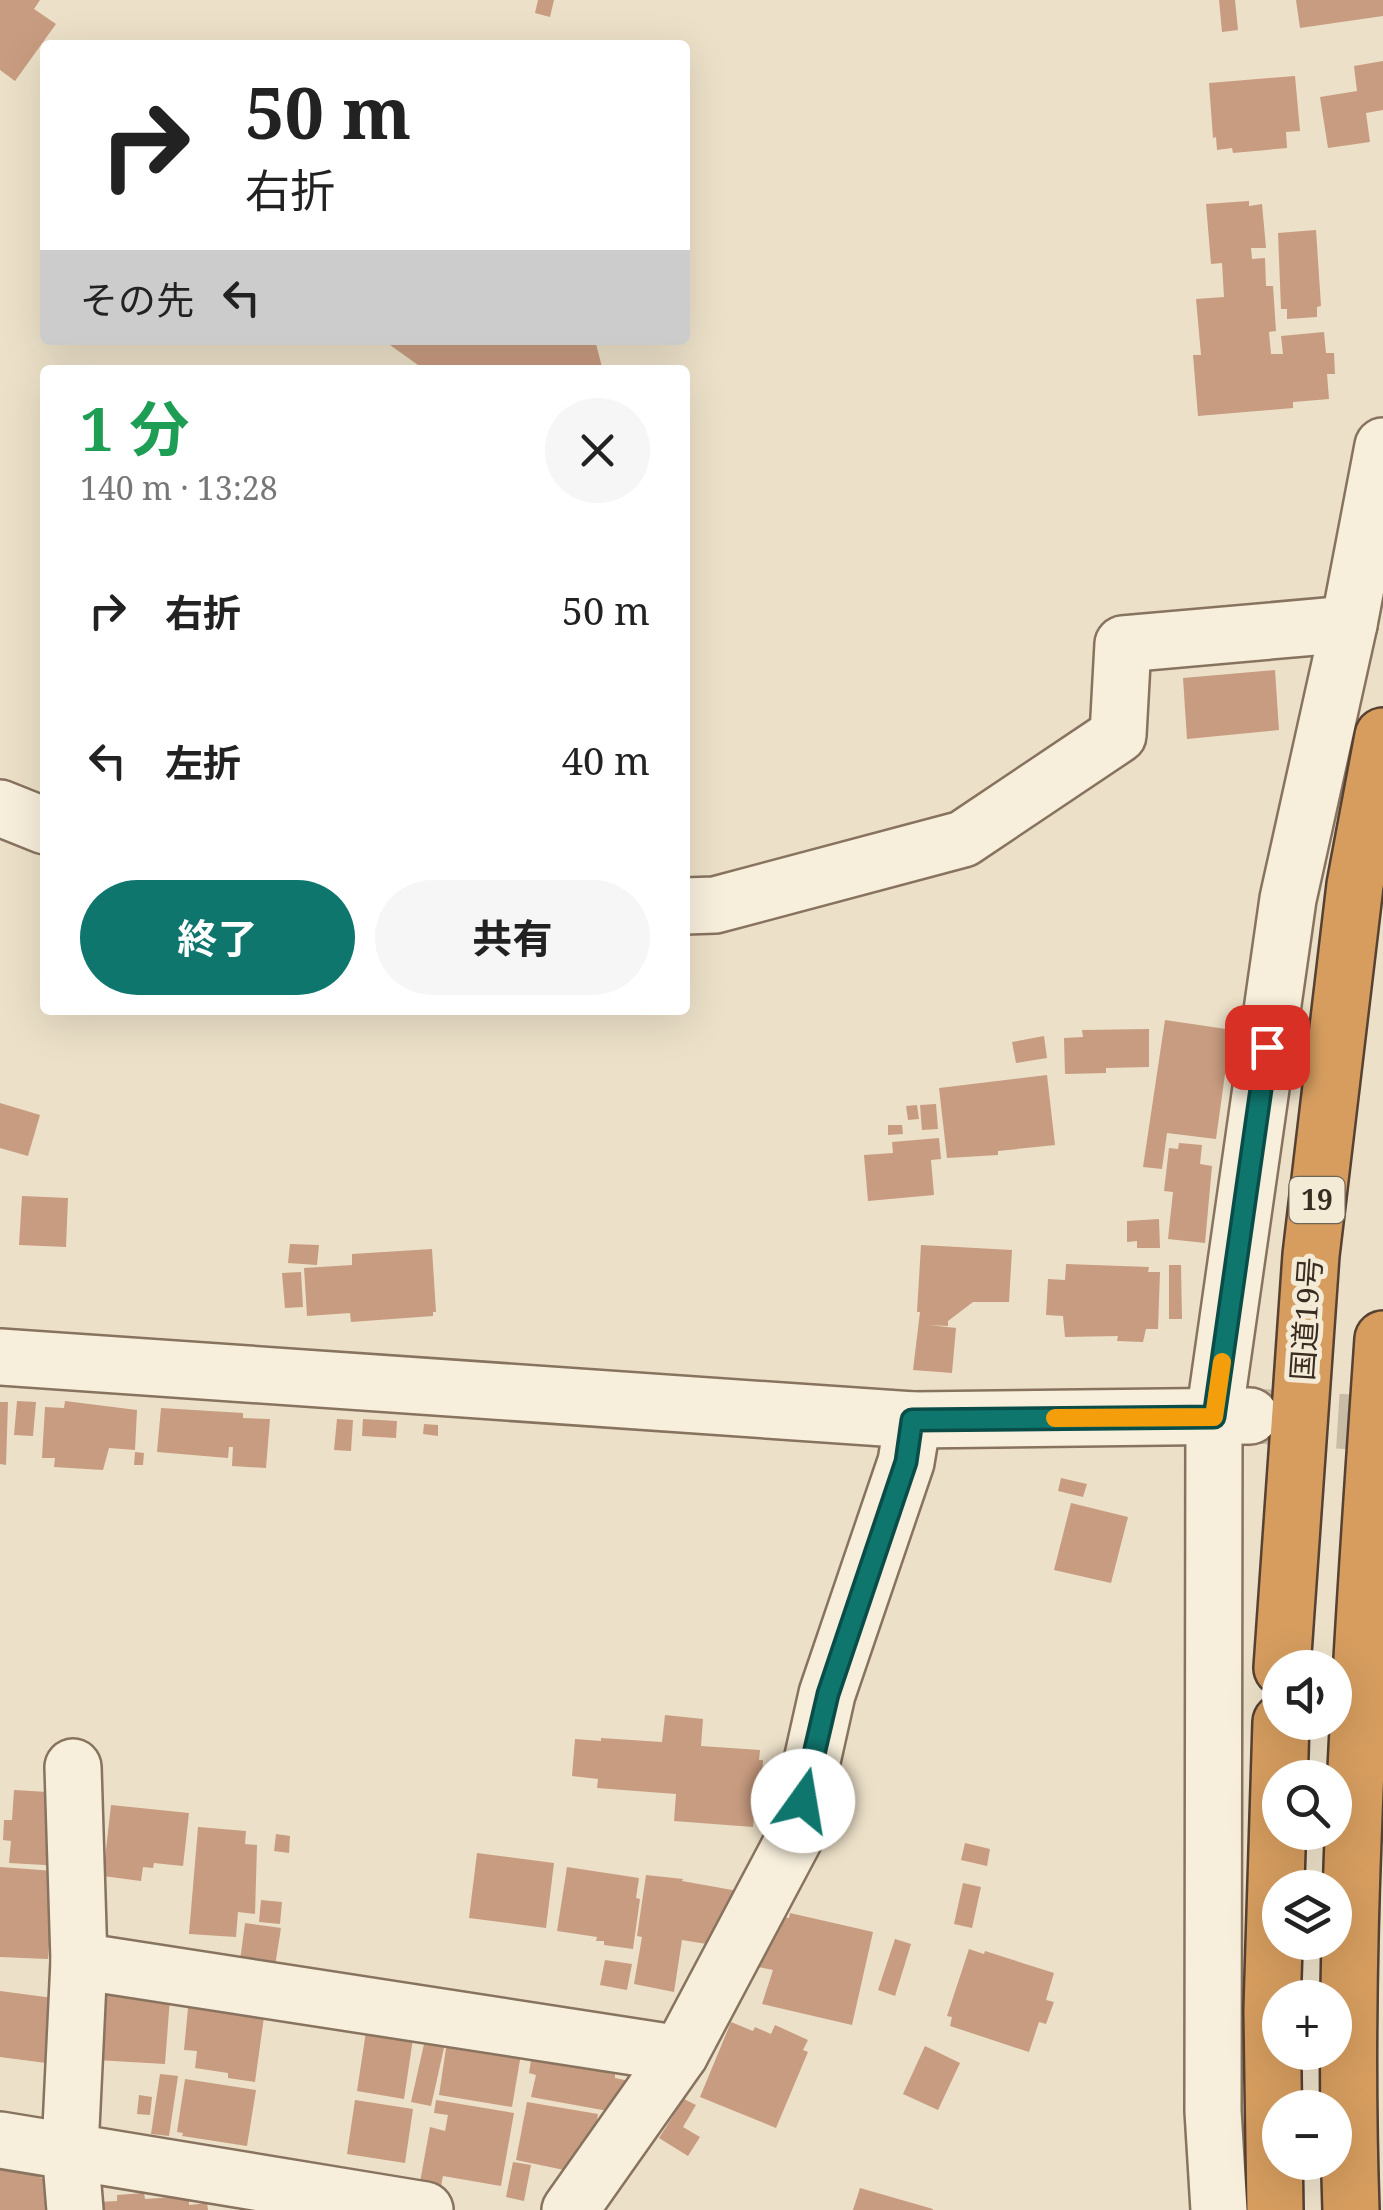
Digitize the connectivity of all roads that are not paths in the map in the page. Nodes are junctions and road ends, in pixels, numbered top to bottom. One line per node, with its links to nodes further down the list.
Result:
1 (1383, 446): 2 (street)
2 (1349, 624): 6 (street); 9 (street)
3 (1383, 736): 11 (highway, 国道19号 / 19)
4 (0, 808): 5 (street)
5 (40, 824)
6 (690, 906)
7 (1383, 1339): 25 (highway)
8 (0, 1357): 10 (street)
9 (1233, 1416): 10 (street); 23 (street)
10 (912, 1420): 15 (street)
11 (1283, 1650)
12 (1280, 1740): 24 (highway)
13 (73, 1767): 14 (street)
14 (79, 1961): 15 (street); 17 (street)
15 (680, 2054): 22 (street)
16 (0, 2140): 17 (street)
17 (70, 2150): 19 (street); 20 (street)
18 (1383, 2180): 25 (highway)
19 (335, 2202): 21 (street)
20 (75, 2210)
21 (425, 2210)
22 (570, 2210)
23 (1219, 2210)
24 (1275, 2210)
25 (1354, 2210)

